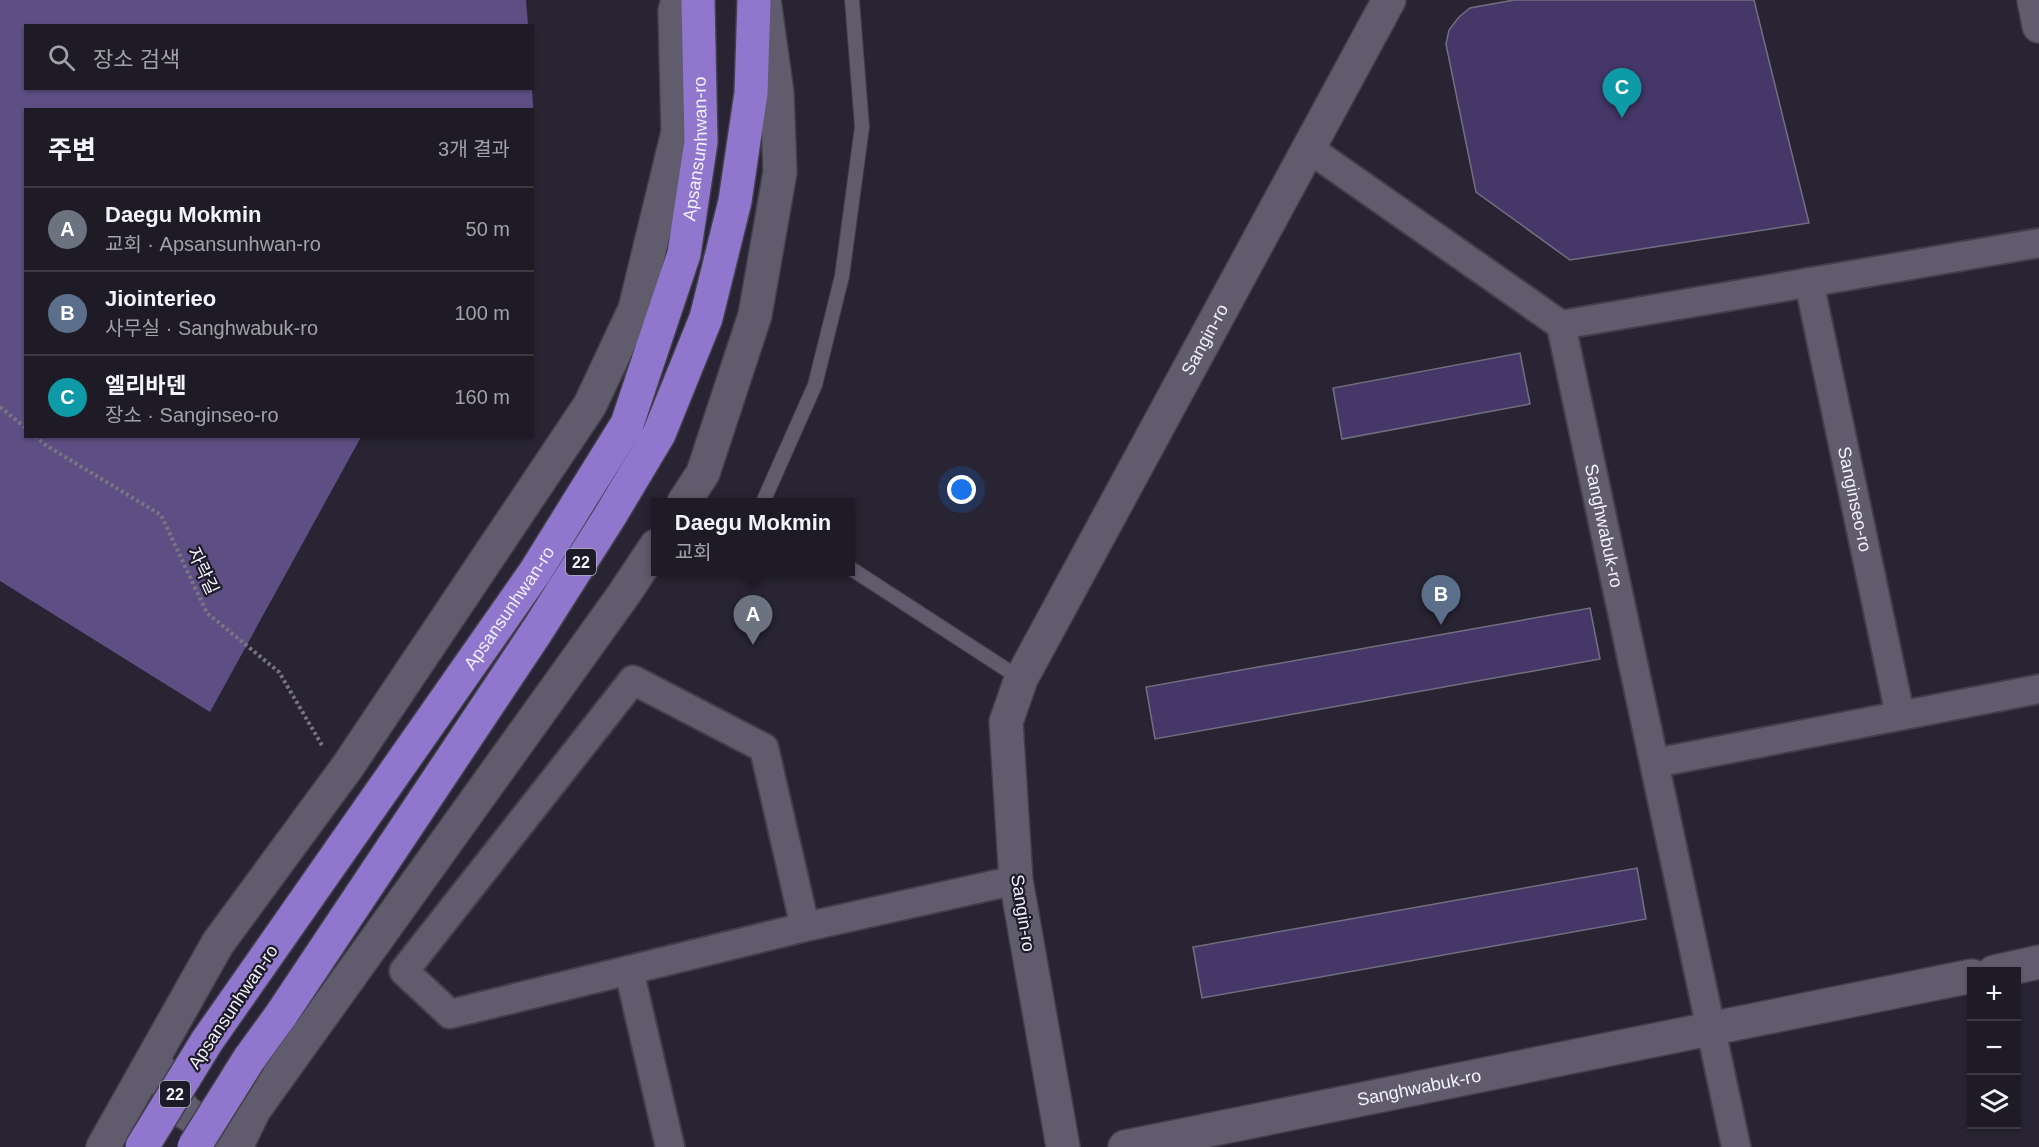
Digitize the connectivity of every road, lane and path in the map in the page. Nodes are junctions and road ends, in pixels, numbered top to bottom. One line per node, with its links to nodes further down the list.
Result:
1 (678, 0): 24 (street)
2 (698, 0): 35 (highway, Apsansunhwan-ro / 22, bridge)
3 (754, 0): 36 (highway, Apsansunhwan-ro / 22, bridge)
4 (764, 0): 16 (street)
5 (852, 0): 17 (lane)
6 (1389, 0): 9 (street, Sangin-ro)
7 (2034, 0): 8 (street)
8 (2039, 26)
9 (1308, 148): 12 (street); 20 (street, Sangin-ro)
10 (2039, 243): 11 (street)
11 (1809, 282): 12 (street); 22 (street, Sanginseo-ro)
12 (1561, 325): 23 (street, Sanghwabuk-ro)
13 (0, 407): 14 (path)
14 (24, 426)
15 (38, 438): 24 (path, 자락길)
16 (687, 498)
17 (765, 498)
18 (651, 553): 33 (street)
19 (855, 571): 20 (lane)
20 (1021, 679): 25 (street, Sangin-ro)
21 (2039, 689): 22 (street)
22 (1900, 716): 23 (street)
23 (1655, 763): 31 (street, Sanghwabuk-ro)
24 (341, 776): 32 (street)
25 (1016, 880): 26 (street); 38 (street, Sangin-ro)
26 (806, 927): 29 (street); 29 (street)
27 (2039, 962): 28 (street)
28 (2016, 967)
29 (629, 970): 37 (street)
30 (1967, 977): 31 (street, Sanghwabuk-ro)
31 (1712, 1028): 39 (street, Sanghwabuk-ro); 40 (street, Sanghwabuk-ro)
32 (158, 1049): 33 (street); 34 (street)
33 (240, 1138)
34 (103, 1147)
35 (142, 1147)
36 (194, 1147)
37 (670, 1147)
38 (1063, 1147)
39 (1125, 1147)
40 (1736, 1147)

